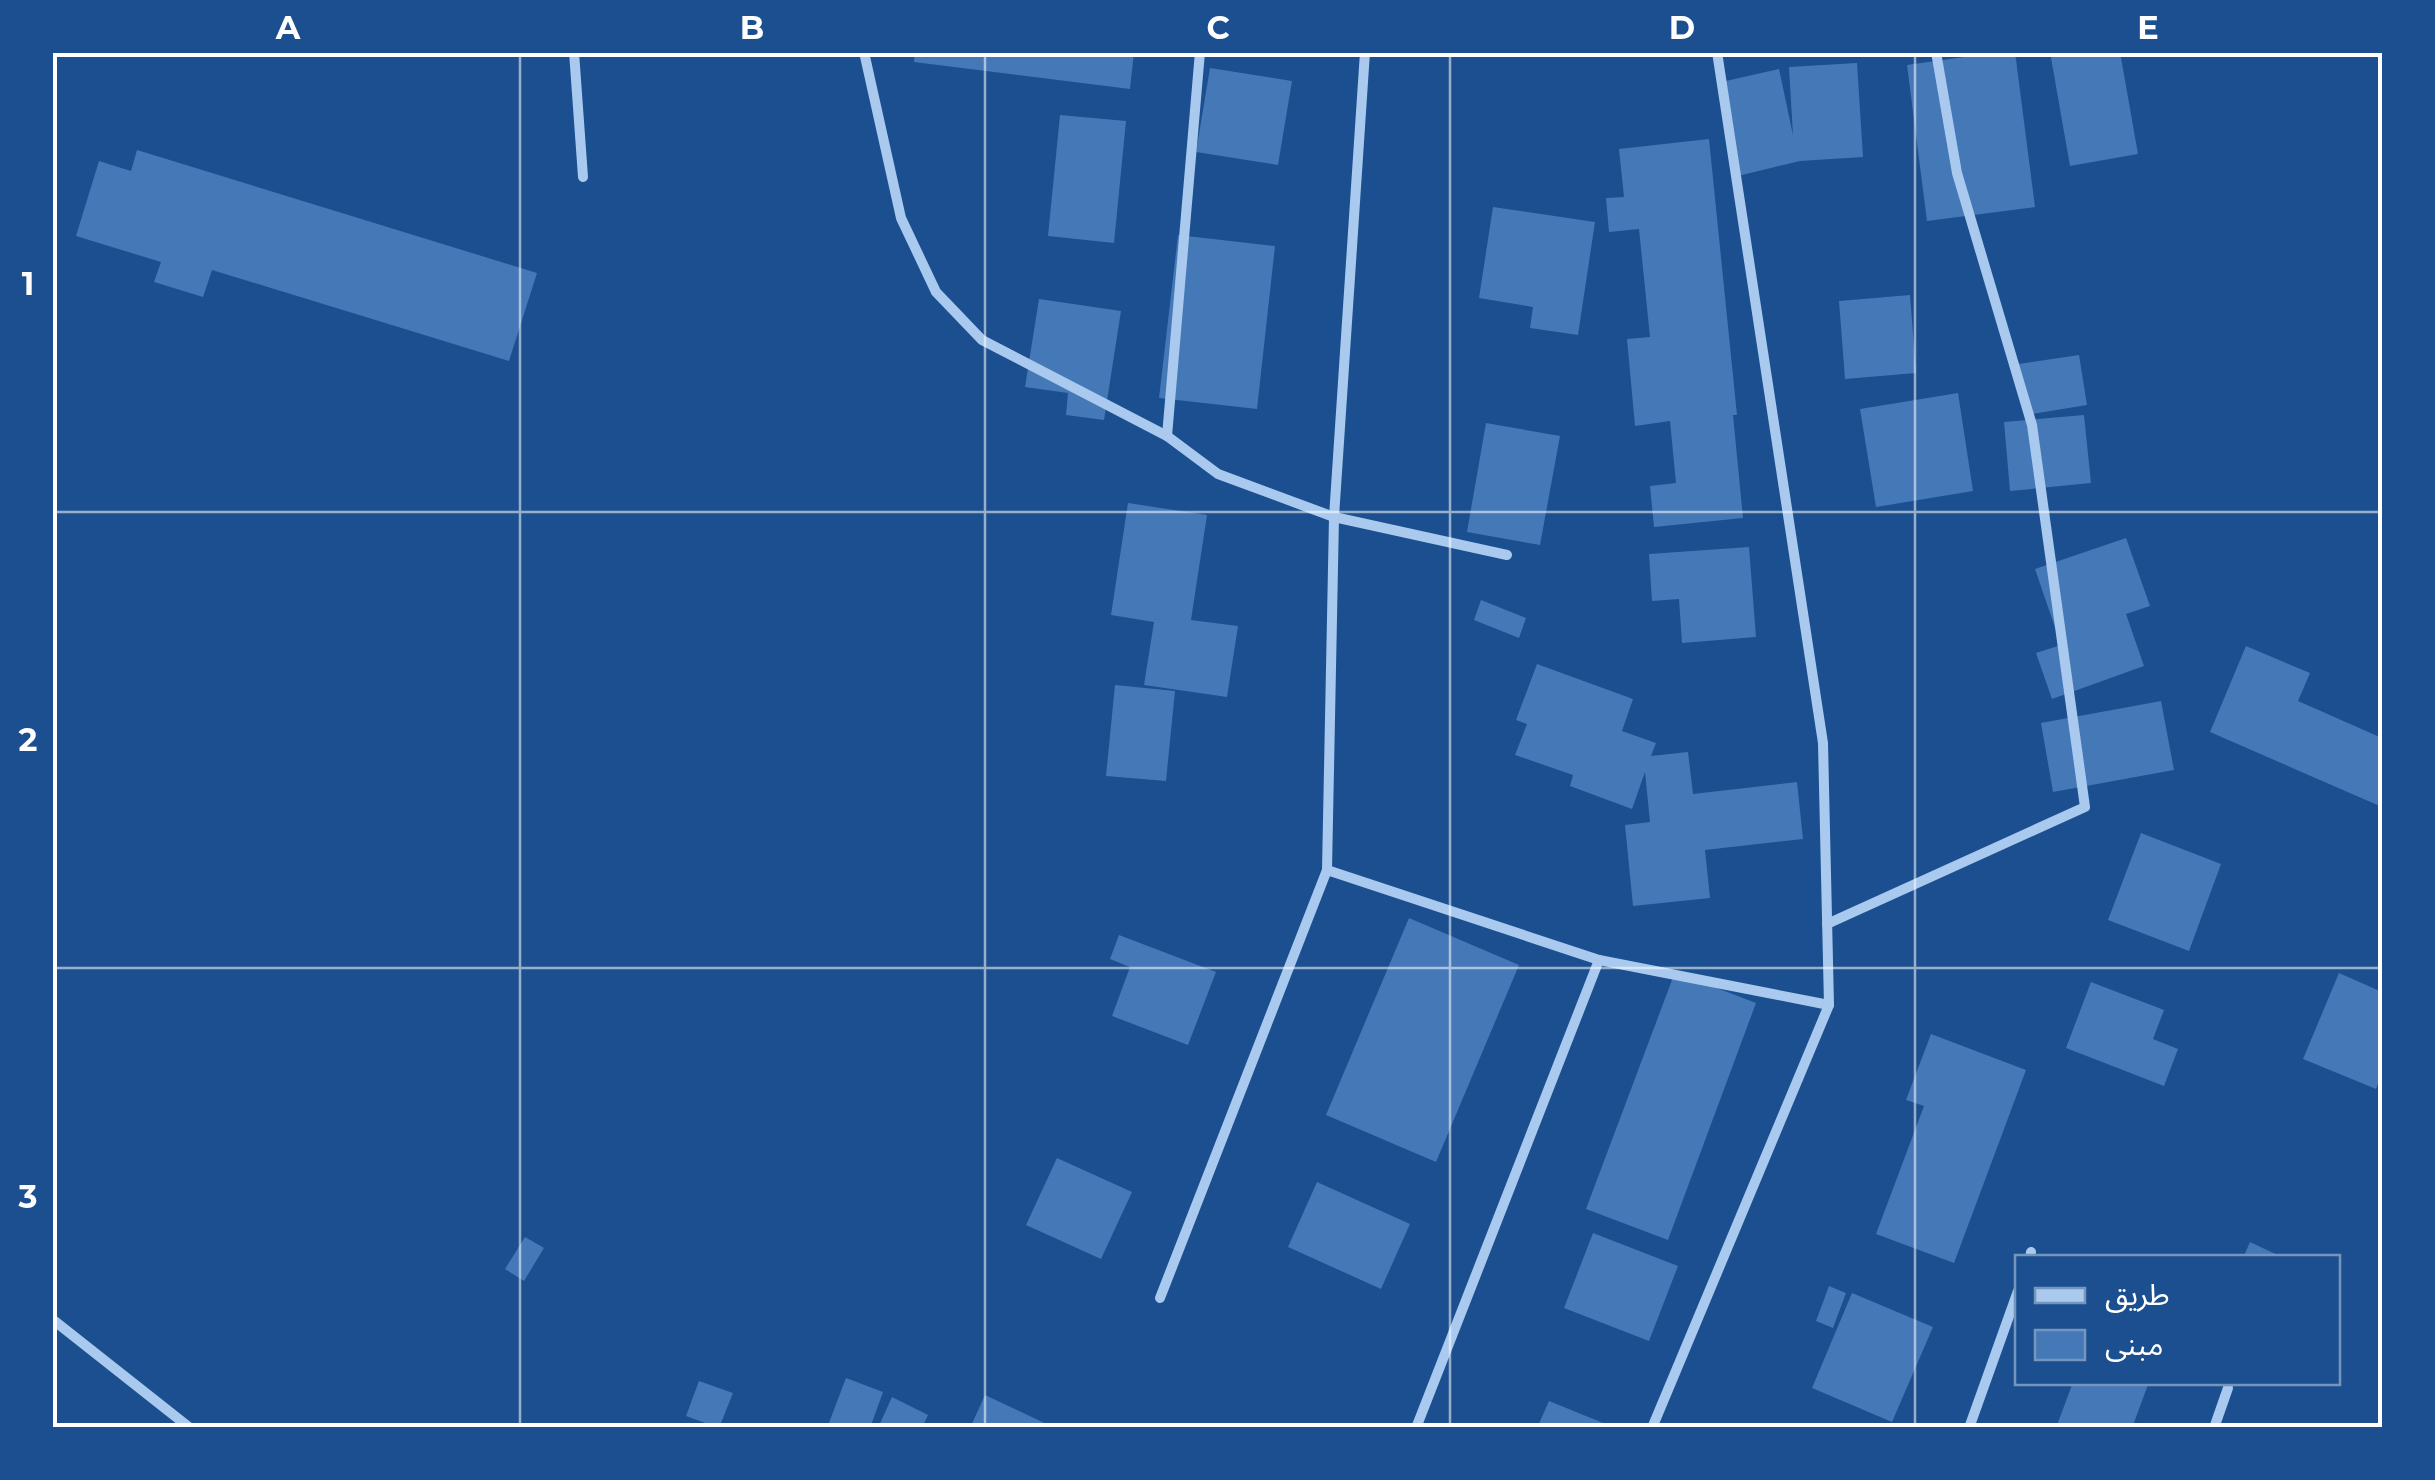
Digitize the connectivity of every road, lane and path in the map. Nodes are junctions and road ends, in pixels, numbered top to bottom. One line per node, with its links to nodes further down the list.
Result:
1 (574, 52): 7 (street)
2 (864, 52): 8 (street)
3 (1200, 52): 8 (street)
4 (1364, 52): 9 (street)
5 (1717, 52): 12 (street)
6 (1936, 52): 12 (street)
7 (583, 177)
8 (1167, 436): 9 (street)
9 (1334, 517): 10 (street); 11 (street)
10 (1507, 555)
11 (1326, 870): 13 (street); 15 (street)
12 (1827, 924): 14 (street)
13 (1599, 960): 14 (street); 20 (street)
14 (1828, 1006): 21 (street)
15 (1160, 1298)
16 (2015, 1300): 22 (street)
17 (52, 1319): 19 (street)
18 (2228, 1388): 23 (street)
19 (190, 1428)
20 (1416, 1428)
21 (1652, 1428)
22 (1969, 1428)
23 (2214, 1428)

